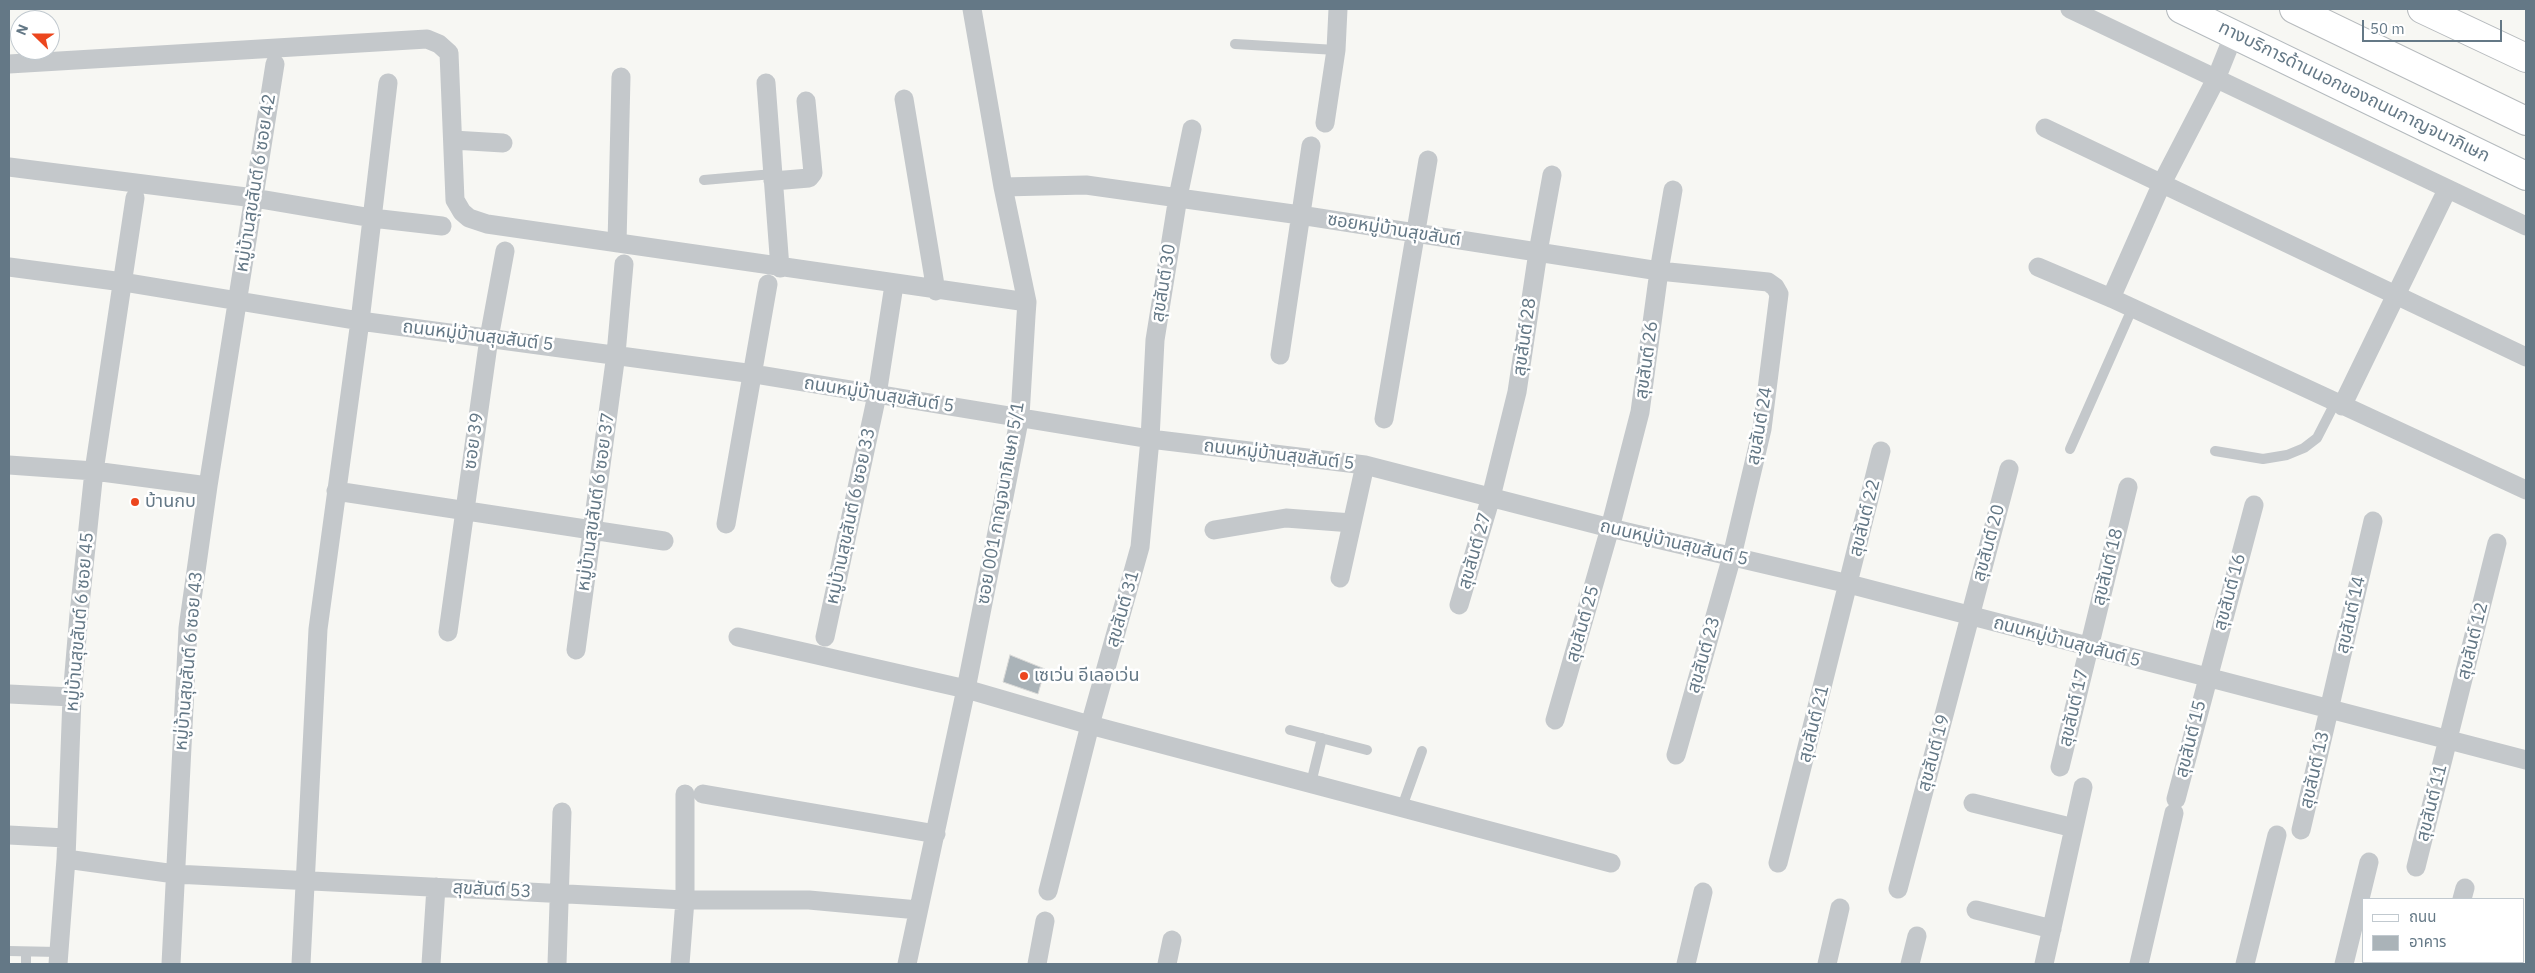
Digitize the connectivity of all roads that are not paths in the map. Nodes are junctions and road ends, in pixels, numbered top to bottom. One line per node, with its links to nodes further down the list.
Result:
1 (972, 9): 33 (street, ซอย 001 กาญจนาภิเษก 5/1)
2 (1338, 9): 9 (street)
3 (2070, 9): 14 (street)
4 (2181, 9): 7 (main road, ทางบริการด้านนอกของถนนกาญจนาภิเษก)
5 (2294, 9): 19 (main road)
6 (2422, 9): 10 (main road)
7 (2234, 34): 14 (street); 28 (main road, ทางบริการด้านนอกของถนนกาญจนาภิเษก)
8 (1235, 44): 9 (lane)
9 (1336, 50): 20 (street)
10 (2515, 52)
11 (9, 64): 23 (street)
12 (275, 64): 38 (street, หมู่บ้านสุขสันต์ 6 ซอย 42)
13 (621, 77): 44 (street)
14 (2216, 79): 32 (street); 35 (street)
15 (388, 82): 40 (street)
16 (766, 83): 30 (street)
17 (904, 99): 55 (street)
18 (806, 101): 30 (street)
19 (2517, 116)
20 (1325, 123)
21 (2045, 128): 32 (street)
22 (1192, 129): 36 (street, สุขสันต์ 30)
23 (453, 140): 24 (street); 44 (street)
24 (503, 142)
25 (1311, 146): 39 (street)
26 (1428, 160): 43 (street)
27 (9, 168): 38 (street)
28 (2516, 171)
29 (1552, 176): 46 (street, สุขสันต์ 28)
30 (773, 178): 31 (lane); 50 (street)
31 (704, 180)
32 (2162, 183): 57 (street); 58 (street)
33 (1003, 187): 36 (street, ซอยหมู่บ้านสุขสันต์); 60 (street, ซอย 001 กาญจนาภิเษก 5/1)
34 (1673, 190): 51 (street, สุขสันต์ 26)
35 (2447, 190): 42 (street); 57 (street)
36 (1178, 197): 39 (street, ซอยหมู่บ้านสุขสันต์); 72 (street, สุขสันต์ 30)
37 (135, 198): 52 (street, หมู่บ้านสุขสันต์ 6 ซอย 45)
38 (254, 198): 40 (street); 59 (street, หมู่บ้านสุขสันต์ 6 ซอย 42)
39 (1300, 215): 43 (street, ซอยหมู่บ้านสุขสันต์); 65 (street)
40 (372, 218): 41 (street); 62 (street)
41 (442, 226)
42 (2526, 226)
43 (1416, 233): 46 (street, ซอยหมู่บ้านสุขสันต์); 71 (street)
44 (617, 243): 50 (street)
45 (505, 251): 63 (street, ซอย 39)
46 (1538, 252): 51 (street, ซอยหมู่บ้านสุขสันต์); 84 (street, สุขสันต์ 28)
47 (624, 264): 64 (street, หมู่บ้านสุขสันต์ 6 ซอย 37)
48 (9, 267): 52 (street, ถนนหมู่บ้านสุขสันต์ 5)
49 (2038, 267): 58 (street)
50 (780, 268): 54 (street)
51 (1659, 270): 56 (street, ซอยหมู่บ้านสุขสันต์); 90 (street, สุขสันต์ 26)
52 (123, 282): 59 (street, ถนนหมู่บ้านสุขสันต์ 5); 79 (street, หมู่บ้านสุขสันต์ 6 ซอย 45)
53 (768, 284): 67 (street)
54 (894, 285): 55 (street); 68 (street, หมู่บ้านสุขสันต์ 6 ซอย 33)
55 (936, 290): 60 (street)
56 (1779, 294): 95 (street, สุขสันต์ 24)
57 (2396, 294): 66 (street); 69 (street)
58 (2111, 298): 61 (street)
59 (237, 301): 62 (street, ถนนหมู่บ้านสุขสันต์ 5); 80 (street, หมู่บ้านสุขสันต์ 6 ซอย 43)
60 (1027, 302): 70 (street, ซอย 001 กาญจนาภิเษก 5/1)
61 (2132, 309): 69 (street); 73 (lane)
62 (360, 321): 63 (street, ถนนหมู่บ้านสุขสันต์ 5); 83 (street)
63 (489, 338): 64 (street, ถนนหมู่บ้านสุขสันต์ 5); 86 (street, ซอย 39)
64 (616, 354): 67 (street, ถนนหมู่บ้านสุขสันต์ 5); 92 (street, หมู่บ้านสุขสันต์ 6 ซอย 37)
65 (1280, 355)
66 (2526, 357)
67 (754, 374): 68 (street, ถนนหมู่บ้านสุขสันต์ 5); 89 (street)
68 (877, 395): 70 (street, ถนนหมู่บ้านสุขสันต์ 5); 102 (street, หมู่บ้านสุขสันต์ 6 ซอย 33)
69 (2339, 405): 75 (lane); 82 (street)
70 (1020, 416): 72 (street, ถนนหมู่บ้านสุขสันต์ 5); 106 (street, ซอย 001 กาญจนาภิเษก 5/1)
71 (1384, 419)
72 (1150, 439): 77 (street, ถนนหมู่บ้านสุขสันต์ 5); 111 (street, สุขสันต์ 31)
73 (2070, 450)
74 (1881, 451): 97 (street, สุขสันต์ 22)
75 (2215, 451)
76 (9, 465): 79 (street)
77 (1365, 466): 84 (street, ถนนหมู่บ้านสุขสันต์ 5); 88 (street)
78 (2009, 469): 99 (street, สุขสันต์ 20)
79 (94, 471): 80 (street); 108 (street, หมู่บ้านสุขสันต์ 6 ซอย 45)
80 (208, 486): 136 (street, หมู่บ้านสุขสันต์ 6 ซอย 43)
81 (2128, 487): 103 (street, สุขสันต์ 18)
82 (2526, 490)
83 (336, 491): 86 (street); 137 (street)
84 (1491, 496): 90 (street, ถนนหมู่บ้านสุขสันต์ 5); 98 (street, สุขสันต์ 27)
85 (2254, 505): 105 (street, สุขสันต์ 16)
86 (464, 509): 92 (street); 100 (street, ซอย 39)
87 (2373, 521): 109 (street, สุขสันต์ 14)
88 (1352, 523): 91 (street); 96 (street)
89 (726, 524)
90 (1610, 528): 95 (street, ถนนหมู่บ้านสุขสันต์ 5); 110 (street, สุขสันต์ 25)
91 (1214, 530)
92 (592, 531): 93 (street); 104 (street, หมู่บ้านสุขสันต์ 6 ซอย 37)
93 (664, 541)
94 (2497, 544): 114 (street, สุขสันต์ 12)
95 (1732, 556): 97 (street, ถนนหมู่บ้านสุขสันต์ 5); 117 (street, สุขสันต์ 23)
96 (1340, 578)
97 (1849, 584): 99 (street, ถนนหมู่บ้านสุขสันต์ 5); 134 (street, สุขสันต์ 21)
98 (1459, 606)
99 (1970, 617): 103 (street, ถนนหมู่บ้านสุขสันต์ 5); 139 (street, สุขสันต์ 19)
100 (448, 632)
101 (738, 637): 106 (street)
102 (825, 637)
103 (2088, 648): 105 (street, ถนนหมู่บ้านสุขสันต์ 5); 119 (street, สุขสันต์ 17)
104 (576, 650)
105 (2206, 678): 109 (street, ถนนหมู่บ้านสุขสันต์ 5); 167 (street, สุขสันต์ 15)
106 (966, 689): 111 (street); 127 (street, ซอย 001 กาญจนาภิเษก 5/1)
107 (9, 694): 108 (street)
108 (72, 697): 130 (street, หมู่บ้านสุขสันต์ 6 ซอย 45)
109 (2328, 710): 114 (street, ถนนหมู่บ้านสุขสันต์ 5); 126 (street, สุขสันต์ 13)
110 (1555, 720)
111 (1090, 725): 120 (street); 140 (street, สุขสันต์ 31)
112 (1290, 730): 113 (lane)
113 (1322, 738): 115 (lane); 120 (lane)
114 (2448, 739): 118 (street, ถนนหมู่บ้านสุขสันต์ 5); 135 (street, สุขสันต์ 11)
115 (1367, 750)
116 (1422, 751): 123 (lane)
117 (1676, 755)
118 (2526, 760)
119 (2060, 767)
120 (1310, 784): 123 (street)
121 (2083, 786): 125 (street)
122 (1973, 803): 125 (street)
123 (1402, 808): 133 (street)
124 (562, 812): 142 (street)
125 (2074, 828): 148 (street)
126 (2301, 830)
127 (936, 834): 143 (street); 145 (street, ซอย 001 กาญจนาภิเษก 5/1)
128 (9, 835): 130 (street)
129 (2277, 835): 168 (street)
130 (66, 838): 131 (street, หมู่บ้านสุขสันต์ 6 ซอย 45)
131 (66, 859): 136 (street, สุขสันต์ 53); 153 (street, หมู่บ้านสุขสันต์ 6 ซอย 45)
132 (2369, 862): 169 (street)
133 (1611, 863)
134 (1778, 863)
135 (2416, 868)
136 (175, 874): 137 (street, สุขสันต์ 53); 155 (street, หมู่บ้านสุขสันต์ 6 ซอย 43)
137 (304, 880): 138 (street, สุขสันต์ 53); 156 (street)
138 (436, 887): 142 (street, สุขสันต์ 53); 157 (street)
139 (1898, 889)
140 (1048, 891)
141 (1703, 892): 163 (street)
142 (560, 894): 143 (street, สุขสันต์ 53); 158 (street)
143 (685, 900): 145 (street, สุขสันต์ 53); 159 (street)
144 (1840, 908): 164 (street)
145 (918, 910): 160 (street, ซอย 001 กาญจนาภิเษก 5/1)
146 (1976, 910): 148 (street)
147 (1045, 922): 161 (street)
148 (2052, 929): 166 (street)
149 (1917, 936): 165 (street)
150 (1172, 940): 162 (street)
151 (9, 952): 152 (lane)
152 (26, 952): 153 (lane); 154 (lane)
153 (58, 958)
154 (26, 964)
155 (172, 964)
156 (301, 964)
157 (431, 964)
158 (557, 964)
159 (680, 964)
160 (908, 964)
161 (1037, 964)
162 (1167, 964)
163 (1686, 964)
164 (1827, 964)
165 (1910, 964)
166 (2044, 964)
167 (2139, 964)
168 (2245, 964)
169 (2344, 964)

